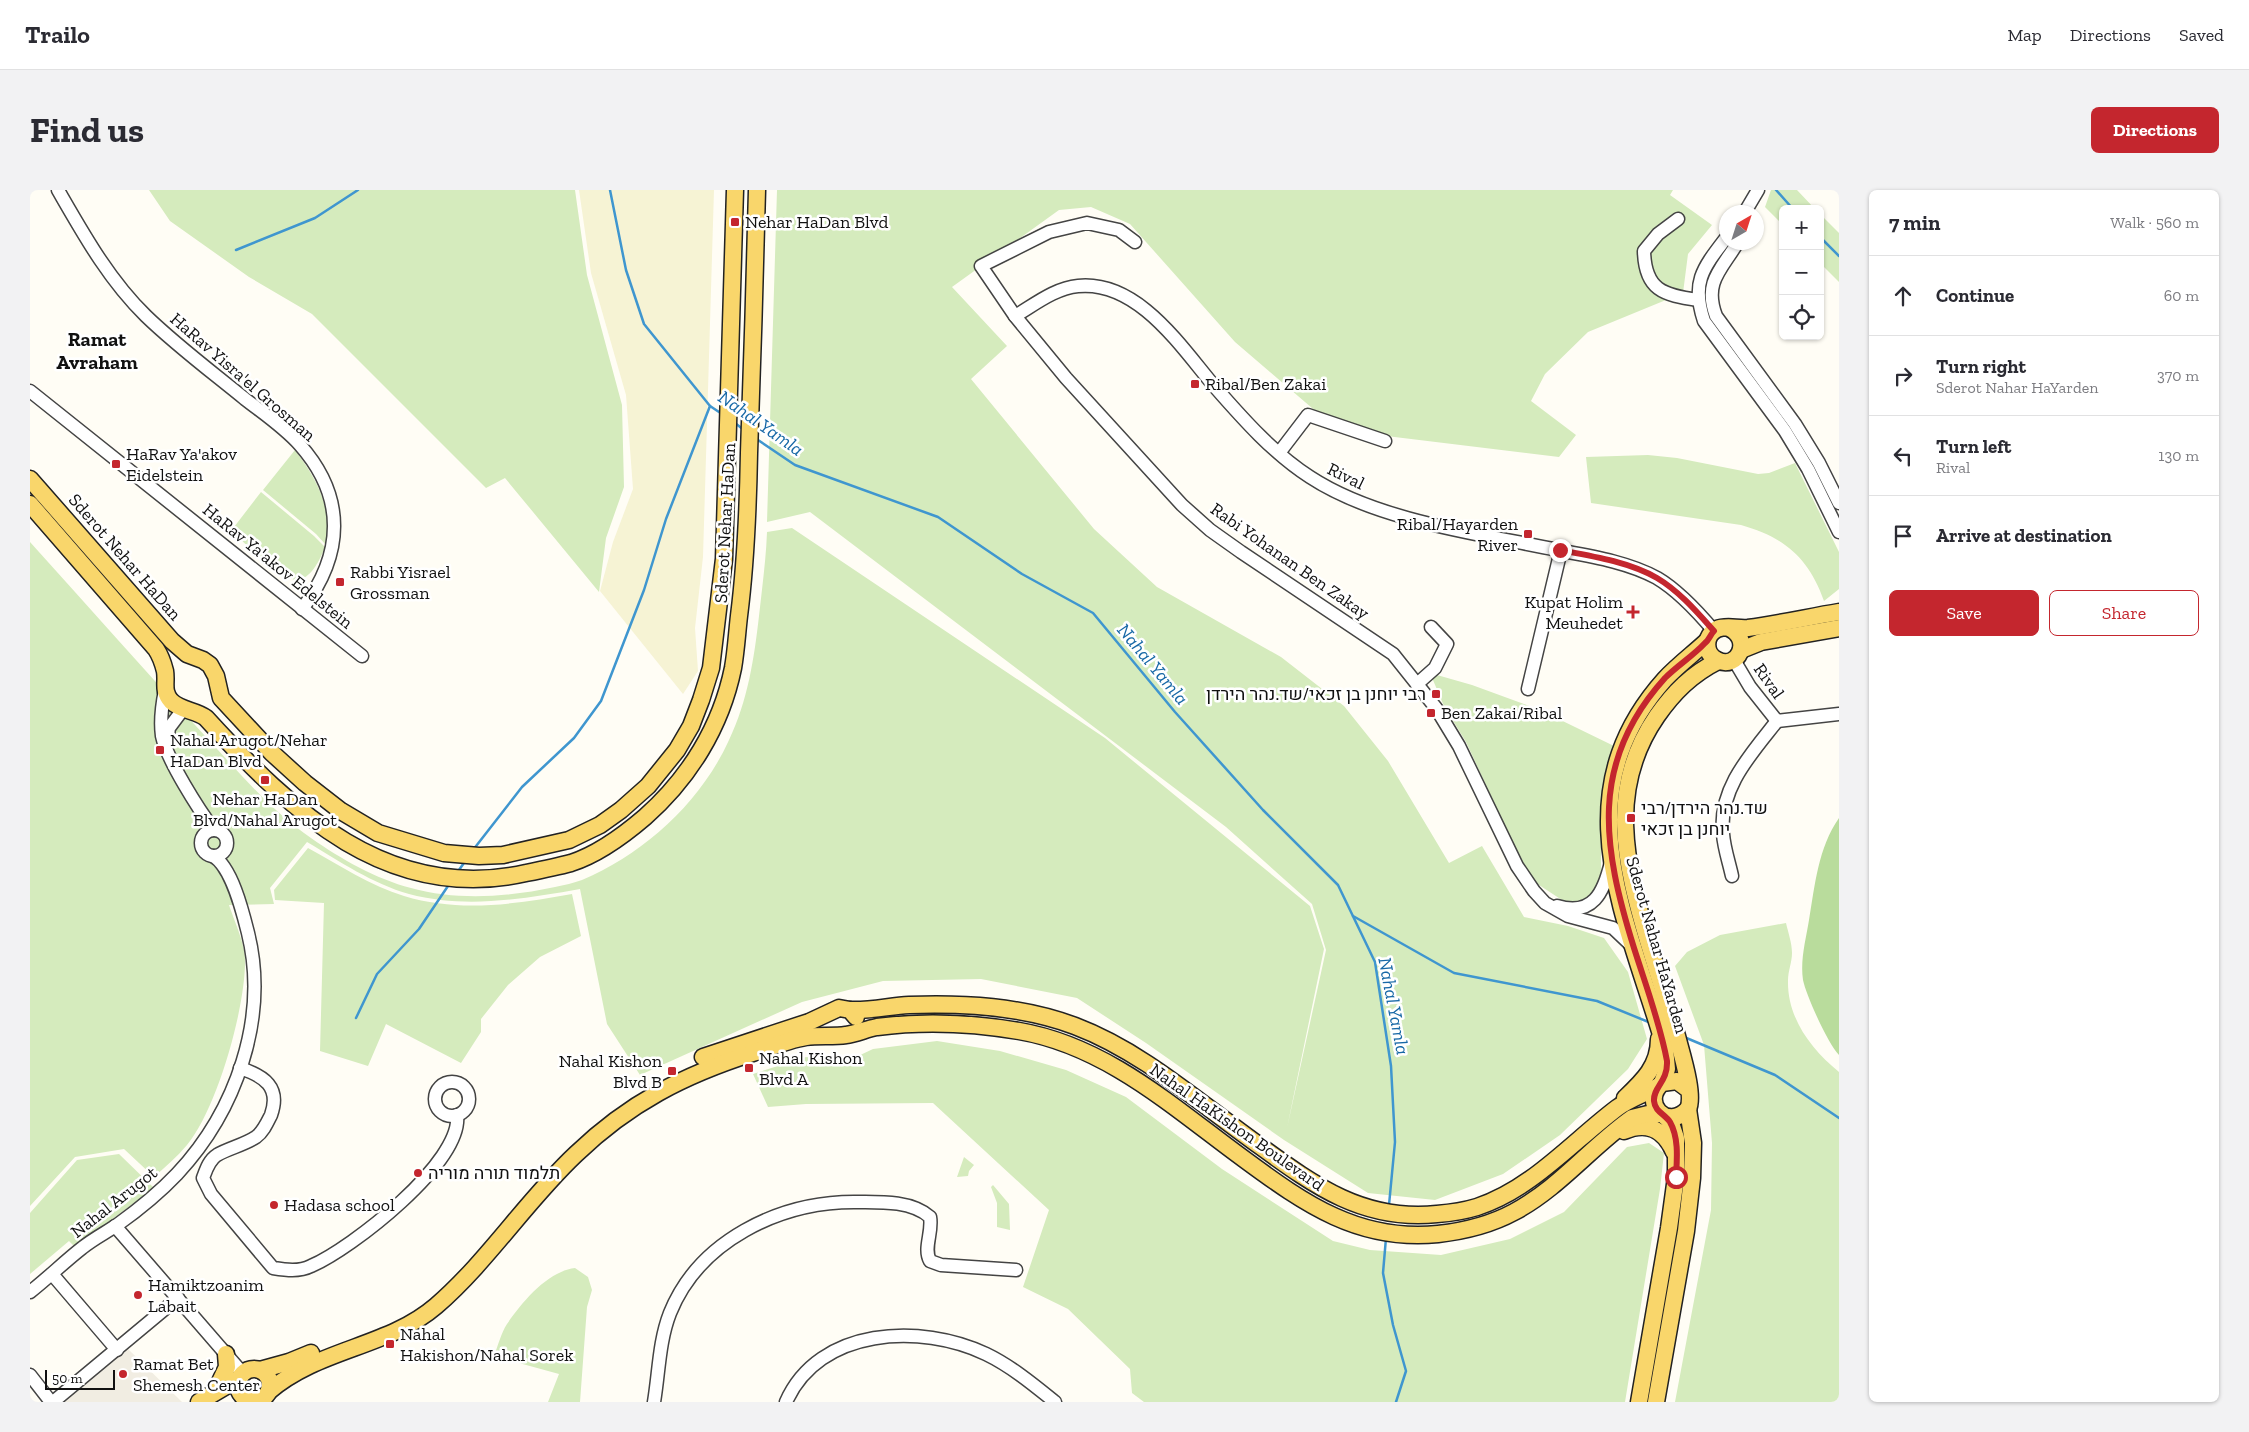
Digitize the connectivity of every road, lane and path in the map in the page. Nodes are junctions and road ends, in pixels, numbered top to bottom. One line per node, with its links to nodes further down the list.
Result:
1 (58, 190): 23 (street, HaRav Yisra'el Grosman)
2 (735, 190): 33 (main road, Sderot Nehar HaDan)
3 (757, 190): 37 (main road, Sderot Nehar HaDan)
4 (1758, 190): 6 (street)
5 (1763, 190): 7 (street)
6 (1749, 205)
7 (1758, 205)
8 (1678, 219): 12 (street)
9 (1135, 242): 13 (street, Rabi Yohanan Ben Zakay)
10 (1719, 247): 12 (street)
11 (1732, 250): 18 (street)
12 (1698, 300): 20 (street)
13 (1015, 316): 16 (street, Rival); 34 (street, Rabi Yohanan Ben Zakay)
14 (30, 391): 23 (street, HaRav Ya'akov Edelstein)
15 (1385, 441): 16 (street)
16 (1279, 453): 21 (street, Rival)
17 (30, 479): 30 (main road, Sderot Nehar HaDan)
18 (1839, 503)
19 (30, 504): 32 (main road, Sderot Nehar HaDan)
20 (1839, 532)
21 (1560, 550): 28 (street, Rival); 35 (street)
22 (1839, 604): 25 (street)
23 (302, 609): 29 (street, HaRav Ya'akov Edelstein)
24 (1839, 612): 25 (main road)
25 (1822, 615): 28 (main road)
26 (1431, 627): 34 (street)
27 (1839, 628): 31 (main road, Sderot Nahar HaYarden)
28 (1717, 633): 31 (main road); 31 (main road); 45 (main road, Sderot Nahar HaYarden)
29 (362, 656)
30 (194, 657): 32 (main road); 33 (main road, Sderot Nehar HaDan)
31 (1731, 657): 39 (street, Rival); 54 (main road, Sderot Nahar HaYarden)
32 (165, 672): 36 (main road, Sderot Nehar HaDan)
33 (217, 682): 37 (main road)
34 (1418, 684): 47 (street, Rabi Yohanan Ben Zakay)
35 (1528, 689)
36 (165, 690): 37 (main road, Sderot Nehar HaDan); 40 (street)
37 (189, 709): 40 (street)
38 (1839, 714): 39 (street)
39 (1777, 721): 46 (street)
40 (167, 749): 41 (street)
41 (193, 798): 42 (street); 43 (street)
42 (214, 830): 43 (street); 44 (street)
43 (203, 837): 44 (street)
44 (218, 853): 52 (street, Nahal Arugot)
45 (1611, 862): 47 (street, Rabi Yohanan Ben Zakay); 48 (main road, Sderot Nahar HaYarden)
46 (1732, 876)
47 (1534, 891): 48 (street, Rabi Yohanan Ben Zakay)
48 (1634, 948): 50 (main road, Sderot Nahar HaYarden)
49 (843, 1009): 51 (main road); 51 (main road); 58 (main road, Nahal HaKishon Boulevard); 68 (main road, Nahal HaKishon Boulevard)
50 (1659, 1027): 53 (main road, Sderot Nahar HaYarden); 58 (main road)
51 (844, 1034): 59 (main road, Nahal HaKishon Boulevard); 71 (main road, Nahal HaKishon Boulevard)
52 (240, 1068): 56 (street); 61 (street, Nahal Arugot)
53 (1660, 1085): 54 (main road); 57 (main road); 58 (main road, Nahal HaKishon Boulevard)
54 (1689, 1090): 55 (main road)
55 (1688, 1109): 57 (main road); 78 (main road)
56 (457, 1115)
57 (1664, 1115): 59 (main road, Nahal HaKishon Boulevard); 60 (main road)
58 (1593, 1128)
59 (1606, 1139): 60 (main road)
60 (1676, 1162): 77 (main road)
61 (115, 1226): 63 (street, Nahal Arugot); 65 (street)
62 (1016, 1270): 74 (street)
63 (52, 1274): 64 (street, Nahal Arugot); 66 (street)
64 (30, 1292)
65 (178, 1298): 66 (street); 67 (street)
66 (117, 1350): 72 (street)
67 (226, 1354): 68 (street); 70 (main road)
68 (247, 1374): 70 (main road, Nahal HaKishon Boulevard); 71 (main road); 71 (main road)
69 (30, 1375): 72 (street)
70 (215, 1392): 73 (main road, Nahal HaKishon Boulevard)
71 (259, 1399)
72 (52, 1402)
73 (199, 1402)
74 (654, 1402)
75 (786, 1402): 76 (street)
76 (1055, 1402)
77 (1639, 1402)
78 (1656, 1402)

